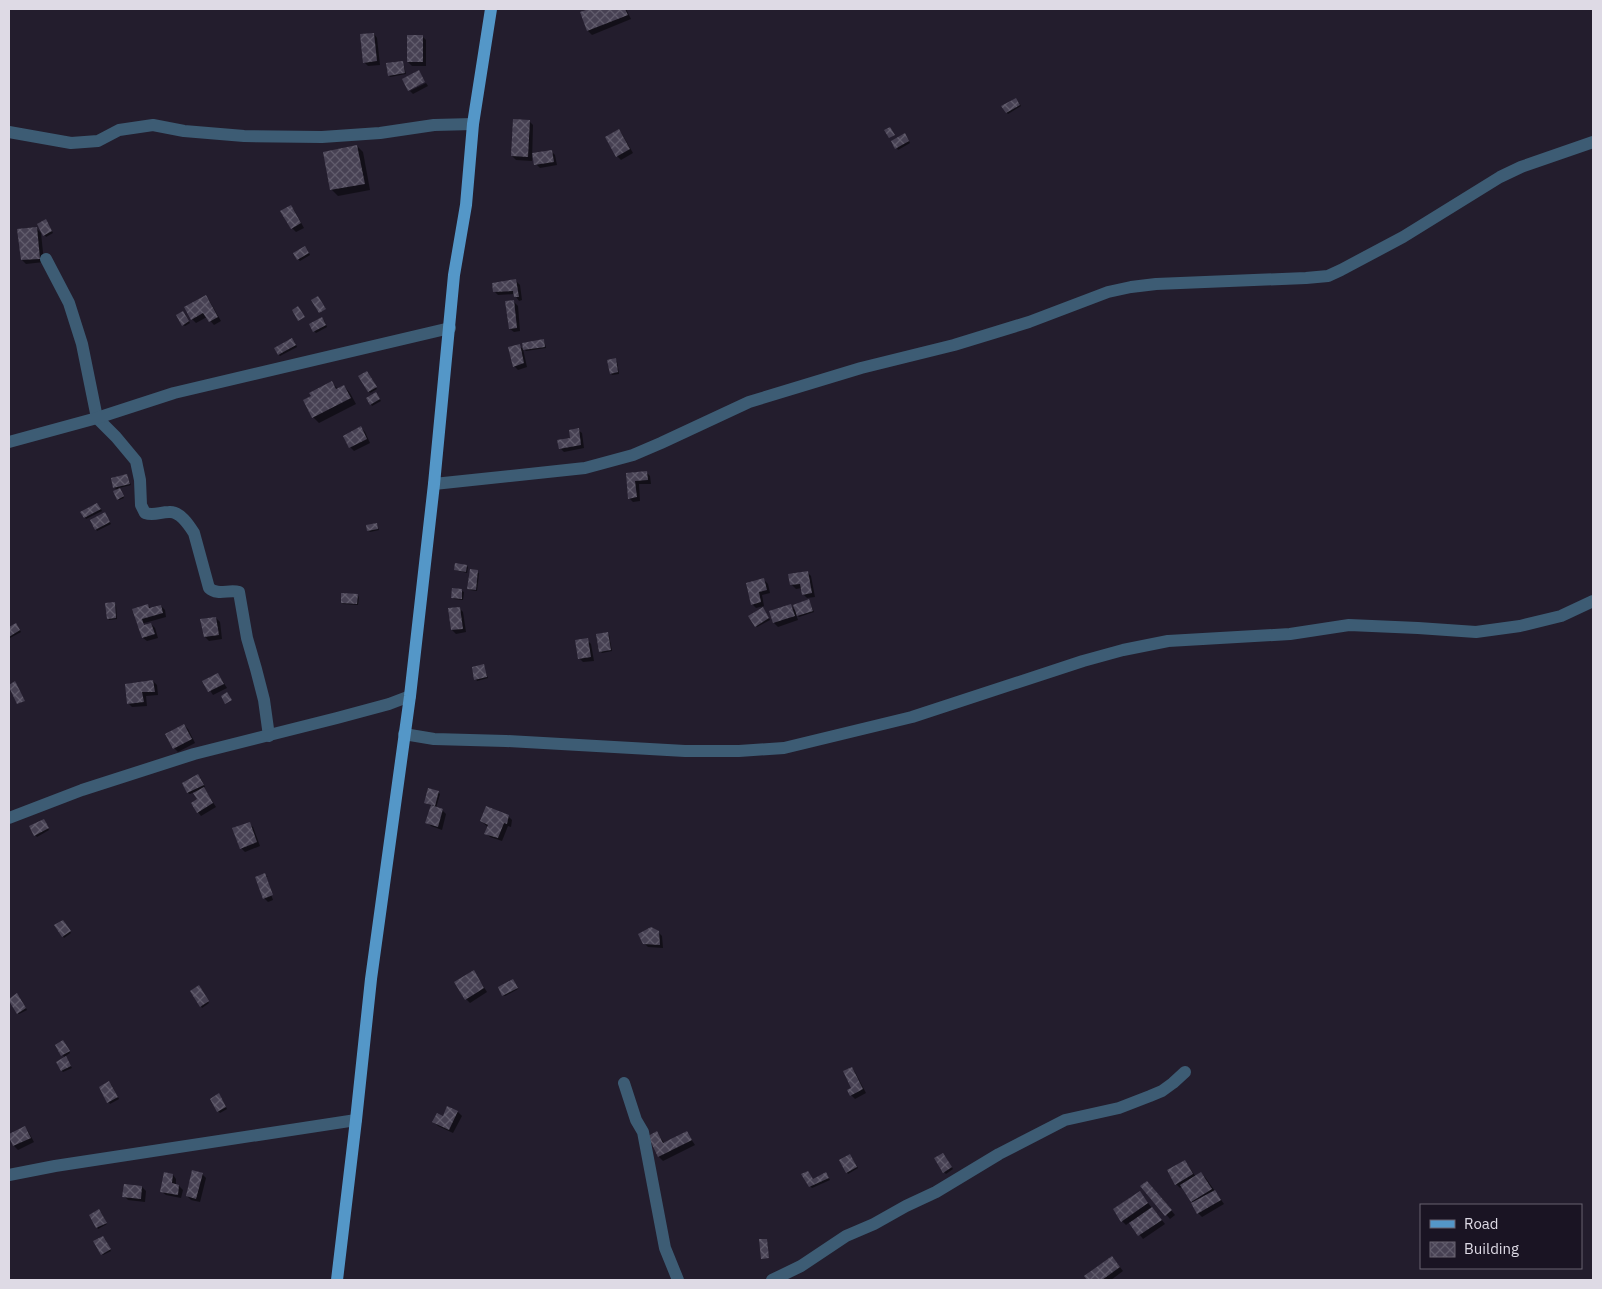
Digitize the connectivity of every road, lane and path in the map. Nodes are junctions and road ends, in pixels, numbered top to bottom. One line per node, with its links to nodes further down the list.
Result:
1 (491, 9): 2 (main road)
2 (473, 124): 3 (street); 6 (main road)
3 (9, 132)
4 (1593, 142): 9 (street)
5 (46, 259): 7 (street)
6 (450, 328): 7 (street); 9 (main road)
7 (97, 418): 8 (street); 13 (street)
8 (9, 442)
9 (434, 484): 11 (main road)
10 (1593, 600): 12 (street)
11 (410, 696): 12 (main road); 13 (street)
12 (404, 734): 17 (main road)
13 (269, 736): 14 (street)
14 (9, 818)
15 (1185, 1072): 21 (street)
16 (624, 1083): 20 (street)
17 (356, 1120): 18 (street); 19 (main road)
18 (9, 1175)
19 (336, 1280)
20 (678, 1280)
21 (772, 1280)

